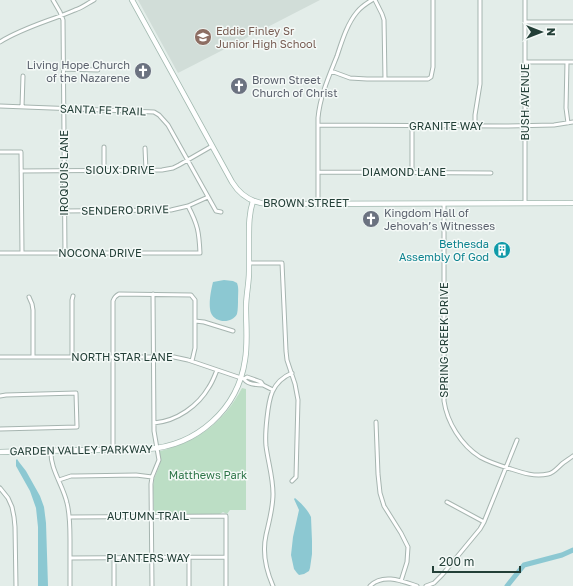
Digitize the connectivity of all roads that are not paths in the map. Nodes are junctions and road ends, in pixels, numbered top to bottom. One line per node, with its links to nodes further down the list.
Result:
1 (53, 0): 9 (street, IROQUOIS LANE)
2 (94, 0): 9 (street)
3 (132, 0): 30 (main road, BROWN STREET)
4 (372, 0): 18 (street)
5 (375, 0): 20 (street)
6 (433, 0): 20 (street)
7 (480, 0): 29 (street)
8 (525, 0): 10 (street, BUSH AVENUE)
9 (62, 16): 12 (street); 16 (street, IROQUOIS LANE)
10 (525, 22): 11 (street); 13 (street, BUSH AVENUE)
11 (573, 22)
12 (0, 42)
13 (525, 62): 14 (street); 27 (street, BUSH AVENUE)
14 (567, 62): 15 (street); 25 (street)
15 (573, 62)
16 (63, 69): 17 (street); 23 (street, IROQUOIS LANE)
17 (98, 70)
18 (331, 71): 20 (street); 26 (street)
19 (23, 76): 22 (street)
20 (385, 79)
21 (0, 106): 22 (street, SANTA FE TRAIL)
22 (22, 107): 23 (street, SANTA FE TRAIL)
23 (63, 108): 34 (street, SANTA FE TRAIL); 37 (street, IROQUOIS LANE)
24 (573, 122): 25 (street, GRANITE WAY)
25 (568, 123): 27 (street, GRANITE WAY)
26 (318, 125): 28 (street, GRANITE WAY); 39 (street)
27 (525, 125): 29 (street, GRANITE WAY); 44 (street, BUSH AVENUE)
28 (412, 126): 29 (street, GRANITE WAY); 40 (street)
29 (475, 126)
30 (212, 146): 34 (street, SIOUX DRIVE); 43 (main road, BROWN STREET)
31 (104, 147): 38 (street)
32 (145, 148): 35 (street)
33 (0, 152): 36 (street)
34 (187, 161): 35 (street, SIOUX DRIVE); 42 (street, SANTA FE TRAIL)
35 (146, 170): 38 (street, SIOUX DRIVE)
36 (21, 171): 37 (street, SIOUX DRIVE); 52 (street)
37 (64, 171): 38 (street, SIOUX DRIVE); 49 (street, IROQUOIS LANE)
38 (104, 171)
39 (318, 172): 40 (street, DIAMOND LANE); 46 (street)
40 (412, 172): 41 (street, DIAMOND LANE)
41 (491, 173)
42 (208, 197): 48 (street, SENDERO DRIVE); 50 (street, SANTA FE TRAIL)
43 (253, 201): 46 (main road, BROWN STREET); 54 (main road, GARDEN VALLEY PARKWAY)
44 (525, 203): 45 (main road, BROWN STREET); 47 (main road, BROWN STREET)
45 (573, 203)
46 (318, 204): 47 (main road, BROWN STREET)
47 (444, 204): 80 (street, SPRING CREEK DRIVE)
48 (188, 206): 49 (street, SENDERO DRIVE); 53 (street, NOCONA DRIVE)
49 (64, 211): 53 (street, IROQUOIS LANE)
50 (221, 212)
51 (0, 253): 52 (street, NOCONA DRIVE)
52 (22, 253): 53 (street, NOCONA DRIVE)
53 (64, 253)
54 (249, 263): 67 (street); 68 (main road, GARDEN VALLEY PARKWAY)
55 (153, 294): 58 (street); 63 (street); 64 (street)
56 (73, 296): 62 (street)
57 (29, 297): 61 (street)
58 (195, 321): 59 (street); 65 (street)
59 (233, 331)
60 (0, 357): 61 (street, NORTH STAR LANE)
61 (33, 357): 62 (street, NORTH STAR LANE)
62 (72, 357): 63 (street, NORTH STAR LANE)
63 (113, 357): 64 (street, NORTH STAR LANE); 76 (street)
64 (154, 357): 65 (street, NORTH STAR LANE); 72 (street)
65 (192, 361): 66 (street, NORTH STAR LANE)
66 (217, 370): 68 (street, NORTH STAR LANE); 72 (street)
67 (292, 374): 69 (street); 83 (street)
68 (242, 378): 69 (street, NORTH STAR LANE); 75 (main road, GARDEN VALLEY PARKWAY)
69 (272, 390): 101 (street)
70 (0, 396): 73 (street)
71 (376, 422): 94 (street)
72 (154, 423): 75 (street)
73 (0, 429)
74 (517, 440): 80 (street)
75 (157, 448): 76 (main road, GARDEN VALLEY PARKWAY); 81 (street)
76 (113, 450): 77 (main road, GARDEN VALLEY PARKWAY)
77 (51, 451): 78 (main road, GARDEN VALLEY PARKWAY); 82 (street)
78 (0, 452)
79 (573, 456): 80 (street, SPRING CREEK DRIVE)
80 (506, 467): 88 (street)
81 (152, 477): 82 (street); 86 (street)
82 (59, 480): 87 (street)
83 (292, 481)
84 (0, 488): 95 (street)
85 (447, 502): 88 (street)
86 (151, 516): 87 (street, AUTUMN TRAIL); 89 (street); 91 (street, AUTUMN TRAIL)
87 (70, 517): 92 (street)
88 (484, 522): 104 (street)
89 (152, 557): 90 (street, PLANTERS WAY); 93 (street, PLANTERS WAY); 98 (street)
90 (189, 557): 91 (street, PLANTERS WAY); 99 (street)
91 (226, 557): 100 (street)
92 (70, 558): 93 (street, PLANTERS WAY); 96 (street)
93 (114, 558): 97 (street)
94 (401, 581): 102 (street); 103 (street)
95 (16, 586)
96 (70, 586)
97 (114, 586)
98 (152, 586)
99 (189, 586)
100 (226, 586)
101 (273, 586)
102 (370, 586)
103 (417, 586)
104 (426, 586)

